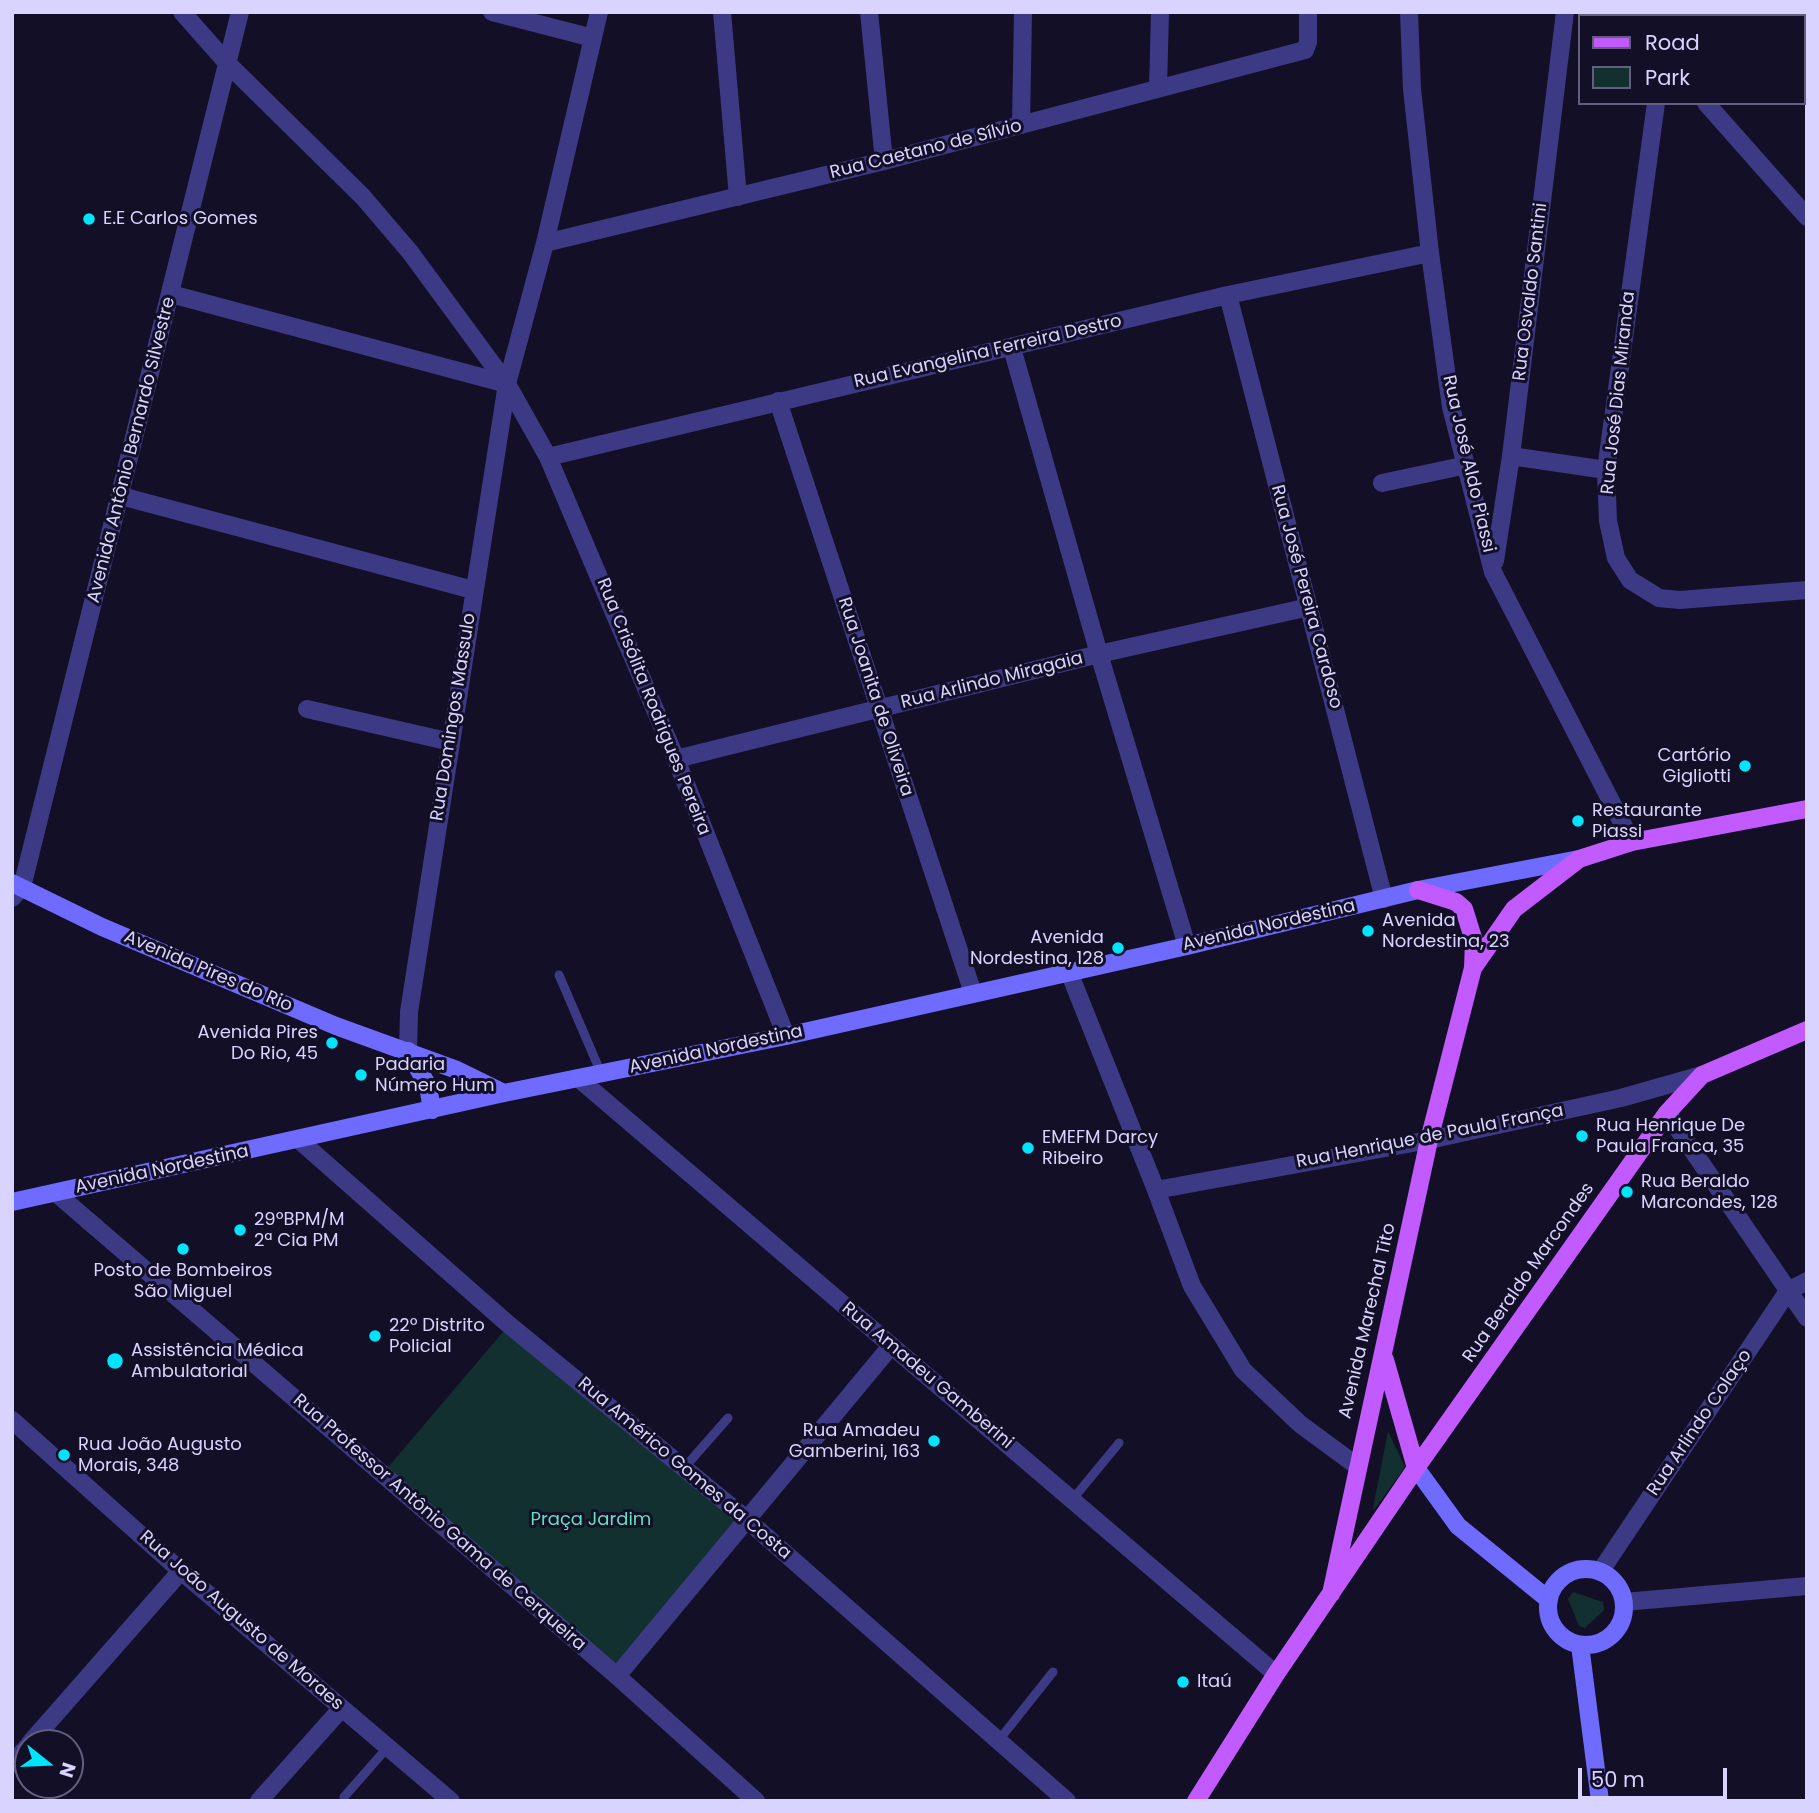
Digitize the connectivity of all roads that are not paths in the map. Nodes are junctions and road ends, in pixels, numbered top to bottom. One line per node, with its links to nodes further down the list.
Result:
1 (182, 12): 13 (street, Rua Crisólita Rodrigues Pereira)
2 (240, 12): 13 (street, Avenida Antônio Bernardo Silvestre)
3 (492, 12): 12 (street)
4 (599, 12): 12 (street, Rua Domingos Massulo)
5 (722, 12): 19 (street)
6 (869, 12): 18 (street)
7 (1023, 12): 17 (street)
8 (1160, 12): 14 (street)
9 (1308, 12): 14 (street, Rua Caetano de Sílvio)
10 (1409, 12): 22 (street, Rua José Aldo Piassi)
11 (1565, 12): 28 (street, Rua Osvaldo Santini)
12 (593, 38): 21 (street, Rua Domingos Massulo)
13 (228, 64): 23 (street, Avenida Antônio Bernardo Silvestre); 26 (street, Rua Crisólita Rodrigues Pereira)
14 (1158, 89): 17 (street, Rua Caetano de Sílvio)
15 (1656, 105): 31 (street, Rua José Dias Miranda)
16 (1708, 105): 20 (street)
17 (1021, 125): 18 (street, Rua Caetano de Sílvio)
18 (884, 161): 19 (street, Rua Caetano de Sílvio)
19 (737, 197): 21 (street, Rua Caetano de Sílvio)
20 (1807, 218)
21 (545, 243): 26 (street, Rua Domingos Massulo)
22 (1430, 253): 24 (street, Rua Evangelina Ferreira Destro); 30 (street, Rua José Aldo Piassi)
23 (171, 294): 26 (street); 33 (street, Avenida Antônio Bernardo Silvestre)
24 (1228, 295): 25 (street, Rua Evangelina Ferreira Destro); 37 (street, Rua José Pereira Cardoso)
25 (1012, 348): 27 (street, Rua Evangelina Ferreira Destro); 38 (street)
26 (507, 384): 29 (street, Rua Crisólita Rodrigues Pereira); 35 (street, Rua Domingos Massulo)
27 (778, 401): 29 (street, Rua Evangelina Ferreira Destro); 40 (street, Rua Joanita de Oliveira)
28 (1511, 456): 31 (street); 34 (street, Rua Osvaldo Santini)
29 (548, 457): 42 (street, Rua Crisólita Rodrigues Pereira)
30 (1467, 466): 32 (street); 34 (street, Rua José Aldo Piassi)
31 (1606, 470): 36 (street, Rua José Dias Miranda)
32 (1382, 483)
33 (121, 496): 35 (street); 46 (street, Avenida Antônio Bernardo Silvestre)
34 (1493, 572): 44 (street, Rua José Aldo Piassi)
35 (473, 590): 41 (street, Rua Domingos Massulo)
36 (1807, 590)
37 (1309, 607): 38 (street, Rua Arlindo Miragaia); 48 (street, Rua José Pereira Cardoso)
38 (1099, 654): 40 (street, Rua Arlindo Miragaia); 49 (street)
39 (307, 709): 41 (street)
40 (878, 709): 42 (street, Rua Arlindo Miragaia); 53 (street, Rua Joanita de Oliveira)
41 (451, 742): 56 (street, Rua Domingos Massulo)
42 (676, 759): 55 (street, Rua Crisólita Rodrigues Pereira)
43 (1807, 809): 44 (main road, Avenida Marechal Tito)
44 (1632, 842): 45 (main road, Avenida Marechal Tito)
45 (1579, 859): 47 (main road, Avenida Marechal Tito); 50 (main road, Avenida Marechal Tito)
46 (15, 890): 56 (main road, Avenida Pires do Rio)
47 (1418, 890): 48 (main road, Avenida Nordestina); 50 (main road)
48 (1384, 899): 49 (main road, Avenida Nordestina)
49 (1187, 946): 51 (main road, Avenida Nordestina)
50 (1474, 968): 64 (main road, Avenida Marechal Tito)
51 (1069, 972): 53 (main road, Avenida Nordestina); 65 (street)
52 (559, 975): 57 (lane)
53 (973, 993): 55 (main road, Avenida Nordestina)
54 (1807, 1030): 58 (main road, Rua Beraldo Marcondes)
55 (786, 1036): 57 (main road, Avenida Nordestina)
56 (408, 1051): 60 (main road, Avenida Pires do Rio); 61 (main road)
57 (601, 1073): 59 (main road, Avenida Nordestina)
58 (1702, 1075): 62 (main road, Rua Beraldo Marcondes); 64 (street, Rua Henrique de Paula França)
59 (578, 1078): 60 (main road, Avenida Nordestina); 71 (street, Rua Amadeu Gamberini)
60 (504, 1093): 61 (main road, Avenida Nordestina)
61 (432, 1110): 63 (main road, Avenida Nordestina)
62 (1667, 1113): 69 (street); 80 (main road, Rua Beraldo Marcondes)
63 (299, 1140): 66 (main road, Avenida Nordestina); 79 (street, Rua Américo Gomes da Costa)
64 (1429, 1140): 65 (street, Rua Henrique de Paula França); 72 (main road, Avenida Marechal Tito)
65 (1156, 1191): 78 (street)
66 (56, 1193): 67 (main road, Avenida Nordestina); 92 (street, Rua Professor Antônio Gama de Cerqueira)
67 (12, 1202)
68 (1807, 1281): 69 (street, Rua Arlindo Colaço)
69 (1788, 1291): 70 (street); 84 (street, Rua Arlindo Colaço)
70 (1807, 1318)
71 (891, 1346): 81 (street, Rua Amadeu Gamberini); 82 (street)
72 (1384, 1355): 78 (main road, Avenida Marechal Tito); 80 (main road)
73 (728, 1418): 79 (lane)
74 (12, 1420): 76 (street, Rua João Augusto de Moraes)
75 (12, 1436): 76 (street)
76 (35, 1437): 83 (street, Rua João Augusto de Moraes)
77 (1119, 1443): 81 (lane)
78 (1357, 1466): 86 (main road, Avenida Marechal Tito)
79 (684, 1468): 82 (street, Rua Américo Gomes da Costa)
80 (1416, 1468): 86 (main road, Rua Beraldo Marcondes); 87 (main road)
81 (1072, 1500): 91 (street, Rua Amadeu Gamberini)
82 (745, 1518): 92 (street); 95 (street, Rua Américo Gomes da Costa)
83 (181, 1571): 93 (street, Rua João Augusto de Moraes); 94 (street)
84 (1600, 1572): 87 (main road); 88 (main road)
85 (1807, 1586): 88 (street)
86 (1331, 1594): 91 (main road, Avenida Marechal Tito)
87 (1549, 1600): 89 (main road)
88 (1624, 1602): 89 (main road)
89 (1580, 1645): 103 (main road)
90 (1053, 1672): 95 (lane)
91 (1276, 1674): 102 (main road, Avenida Marechal Tito)
92 (617, 1676): 100 (street, Rua Professor Antônio Gama de Cerqueira)
93 (341, 1709): 96 (street, Rua João Augusto de Moraes); 98 (street)
94 (42, 1729)
95 (999, 1741): 101 (street, Rua Américo Gomes da Costa)
96 (387, 1748): 97 (lane); 99 (street, Rua João Augusto de Moraes)
97 (344, 1797)
98 (259, 1801)
99 (451, 1801)
100 (756, 1801)
101 (1067, 1801)
102 (1196, 1801)
103 (1600, 1801)

